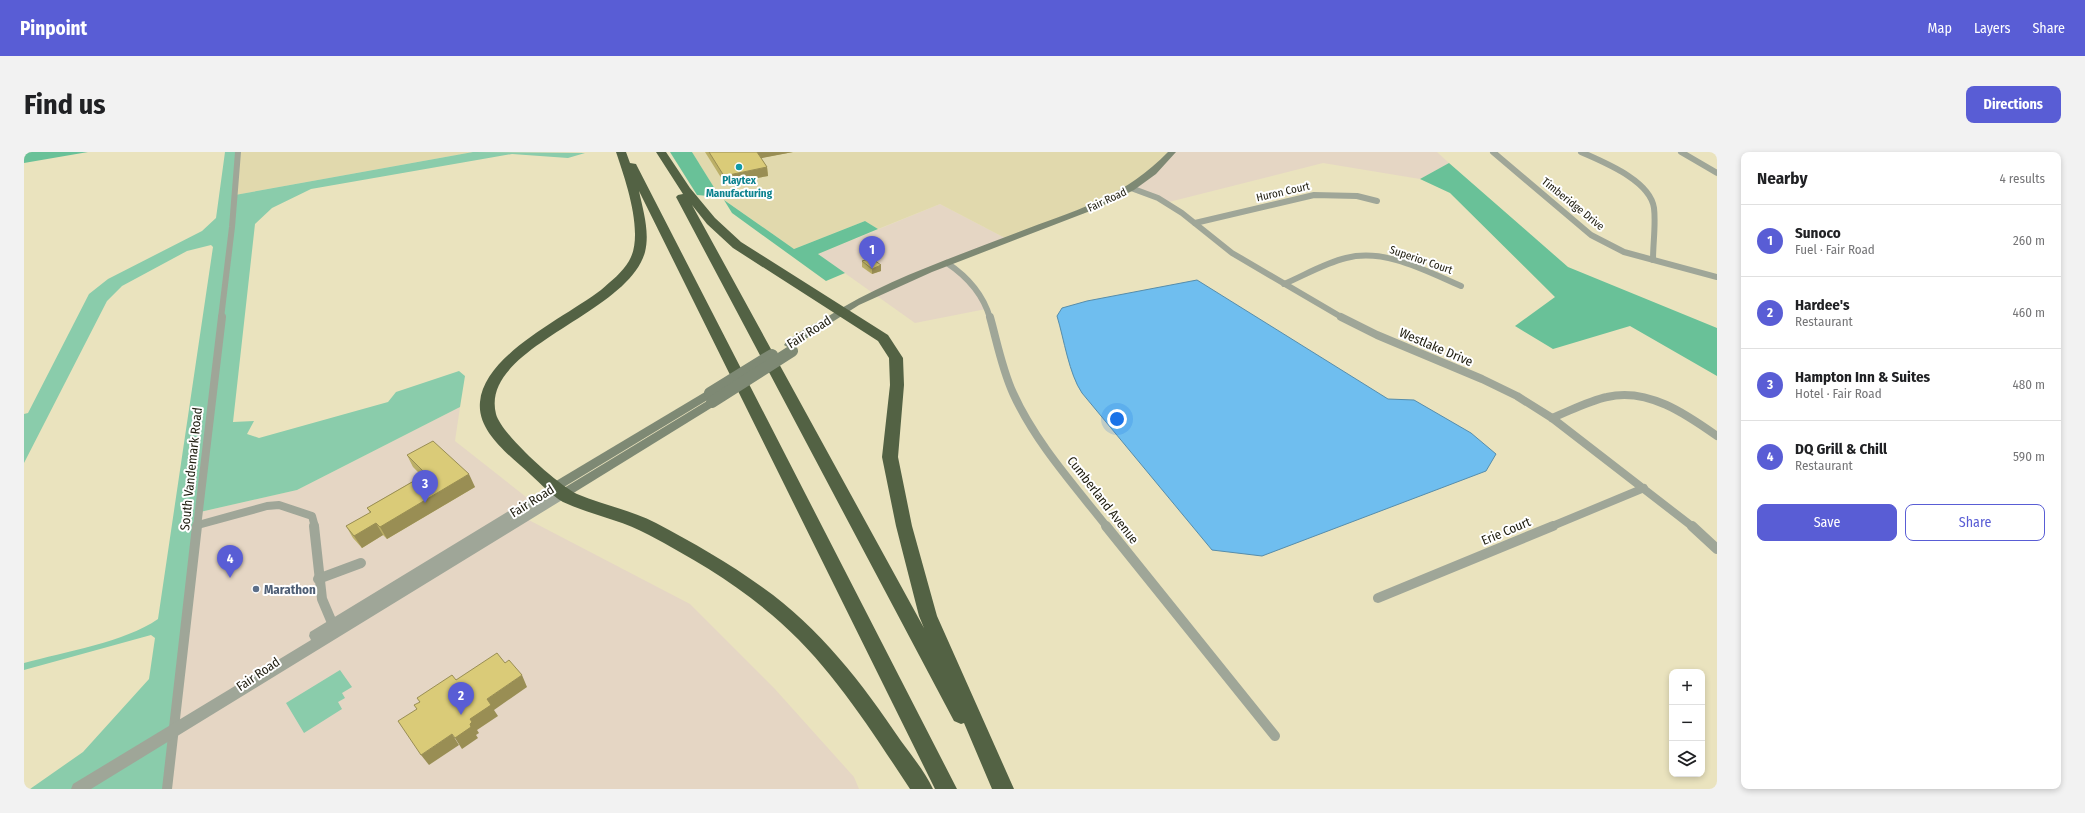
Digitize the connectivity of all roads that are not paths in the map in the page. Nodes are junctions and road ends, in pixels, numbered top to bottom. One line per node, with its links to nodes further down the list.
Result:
1 (238, 152): 23 (street, South Vandemark Road)
2 (621, 152): 22 (highway)
3 (625, 152): 34 (highway)
4 (659, 152): 18 (highway); 35 (highway)
5 (1172, 152): 10 (main road, Fair Road)
6 (1493, 152): 13 (street, Timberidge Drive)
7 (1581, 152): 13 (street)
8 (1681, 152): 9 (street)
9 (1717, 173)
10 (1131, 188): 12 (street, Westlake Drive); 14 (main road, Fair Road)
11 (1377, 201): 12 (street, Huron Court)
12 (1195, 223): 16 (street, Westlake Drive)
13 (1653, 260): 15 (street, Timberidge Drive)
14 (947, 263): 18 (main road, Fair Road); 30 (street, Cumberland Avenue)
15 (1717, 277)
16 (1284, 284): 17 (street, Superior Court); 19 (street, Westlake Drive)
17 (1461, 286)
18 (844, 314): 22 (main road, Fair Road, bridge); 35 (highway)
19 (1552, 418): 20 (street); 21 (street, Westlake Drive)
20 (1717, 436)
21 (1644, 488): 24 (street, Westlake Drive); 27 (street, Erie Court)
22 (559, 491): 28 (street, Fair Road); 29 (street, Fair Road); 33 (highway)
23 (198, 525): 26 (street); 29 (street, South Vandemark Road)
24 (1717, 549)
25 (361, 563): 26 (street)
26 (318, 579): 28 (street)
27 (1378, 598)
28 (333, 625): 29 (street, Fair Road)
29 (174, 731): 31 (street, Fair Road); 32 (street, South Vandemark Road)
30 (1275, 736)
31 (78, 789)
32 (167, 789)
33 (922, 789)
34 (946, 789)
35 (1002, 789)

